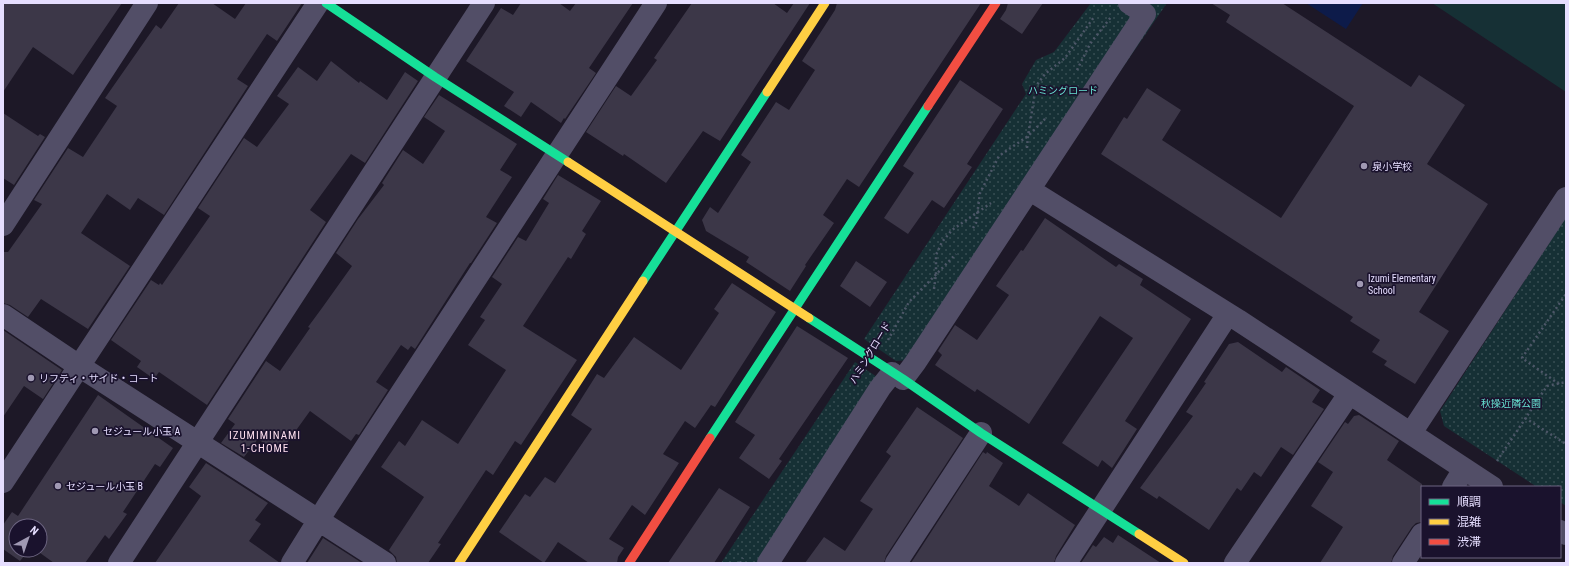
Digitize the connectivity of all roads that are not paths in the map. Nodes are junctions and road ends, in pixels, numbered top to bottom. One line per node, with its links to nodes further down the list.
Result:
1 (147, 3): 13 (street)
2 (318, 3): 18 (street)
3 (326, 3): 9 (street)
4 (484, 3): 9 (street)
5 (656, 3): 10 (street)
6 (825, 3): 14 (street)
7 (996, 3): 15 (street)
8 (1121, 9): 11 (street)
9 (435, 77): 10 (street); 23 (street)
10 (556, 155): 14 (street); 28 (street)
11 (1030, 190): 16 (street); 19 (street)
12 (1566, 198): 22 (street)
13 (3, 225)
14 (676, 231): 15 (street); 33 (street)
15 (794, 310): 19 (street); 34 (street)
16 (1228, 314): 20 (street); 27 (street)
17 (3, 315): 18 (street)
18 (79, 366): 23 (street); 25 (street)
19 (890, 371): 21 (street); 35 (street)
20 (1349, 394): 22 (street); 39 (street)
21 (981, 433): 27 (street); 36 (street)
22 (1411, 434): 24 (street)
23 (198, 442): 28 (street); 30 (street)
24 (1459, 478): 26 (street)
25 (3, 482)
26 (1488, 486)
27 (1100, 510): 37 (street); 38 (street)
28 (319, 521): 31 (street); 32 (street)
29 (1421, 536): 40 (street)
30 (119, 563)
31 (292, 563)
32 (385, 563)
33 (459, 563)
34 (629, 563)
35 (768, 563)
36 (896, 563)
37 (1066, 563)
38 (1184, 563)
39 (1235, 563)
40 (1403, 563)

